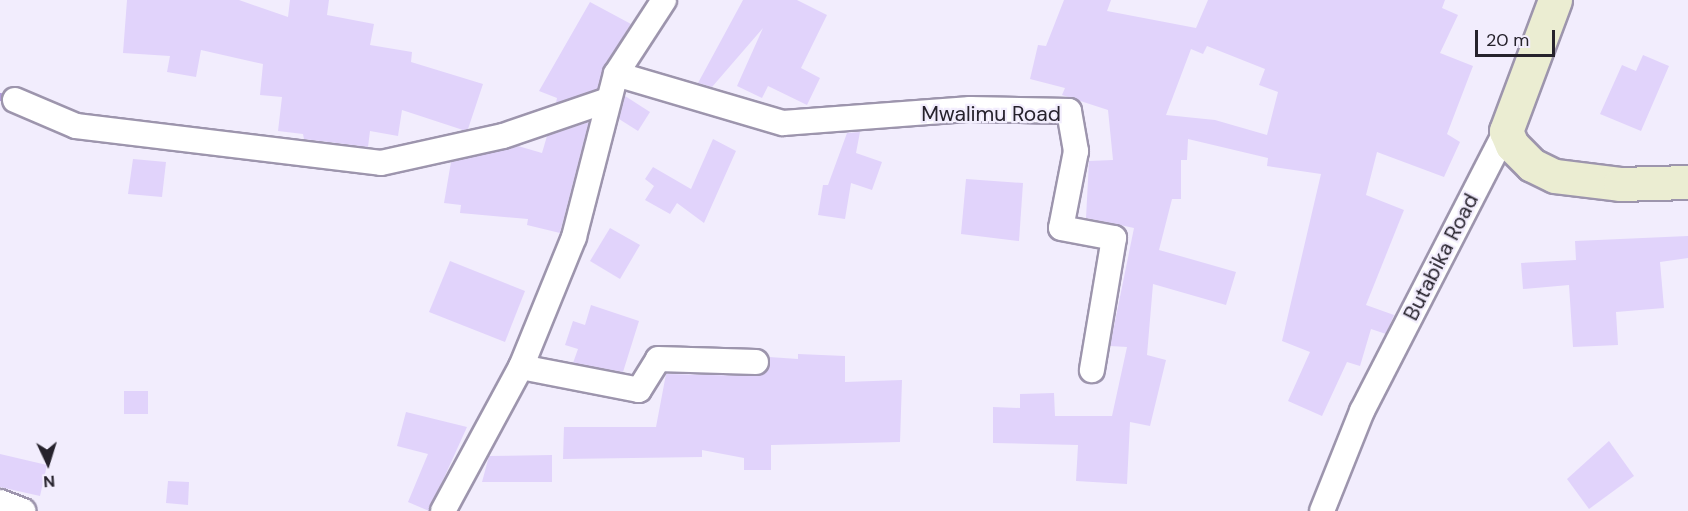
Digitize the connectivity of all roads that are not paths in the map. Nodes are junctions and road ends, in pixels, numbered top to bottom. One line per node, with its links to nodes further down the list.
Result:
1 (664, 0): 3 (street)
2 (1555, 0): 6 (main road, Butabika Road)
3 (616, 74): 5 (street); 10 (street, Mwalimu Road)
4 (15, 100): 5 (street)
5 (608, 100): 9 (street)
6 (1506, 130): 7 (main road); 14 (street, Butabika Road)
7 (1688, 182)
8 (756, 362): 9 (street)
9 (521, 367): 13 (street)
10 (1092, 370)
11 (0, 502): 12 (street)
12 (23, 511)
13 (443, 511)
14 (1322, 511)

